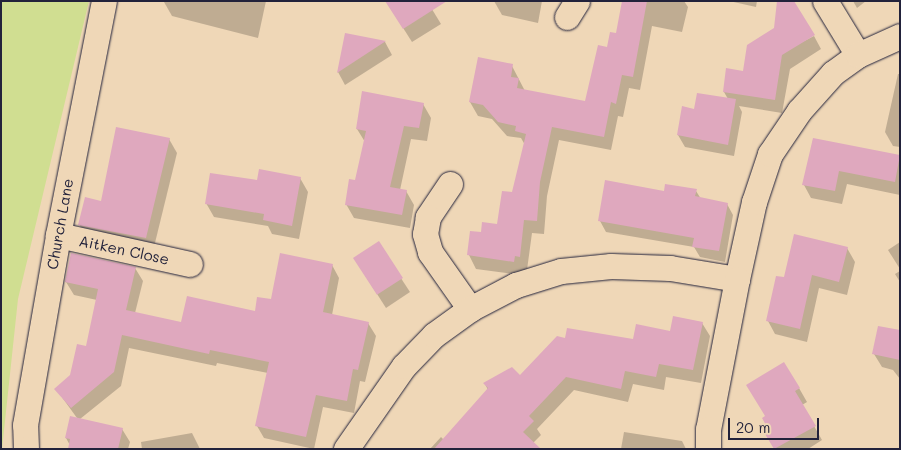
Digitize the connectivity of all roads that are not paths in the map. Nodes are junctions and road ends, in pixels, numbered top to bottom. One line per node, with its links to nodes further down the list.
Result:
1 (104, 1): 6 (street, Church Lane)
2 (825, 1): 4 (street)
3 (900, 36): 4 (street)
4 (858, 55): 8 (street)
5 (450, 184): 9 (street)
6 (58, 235): 7 (street, Aitken Close); 11 (street, Church Lane)
7 (190, 264)
8 (737, 279): 9 (street); 12 (street)
9 (470, 309): 10 (street)
10 (358, 445)
11 (26, 449)
12 (708, 449)

